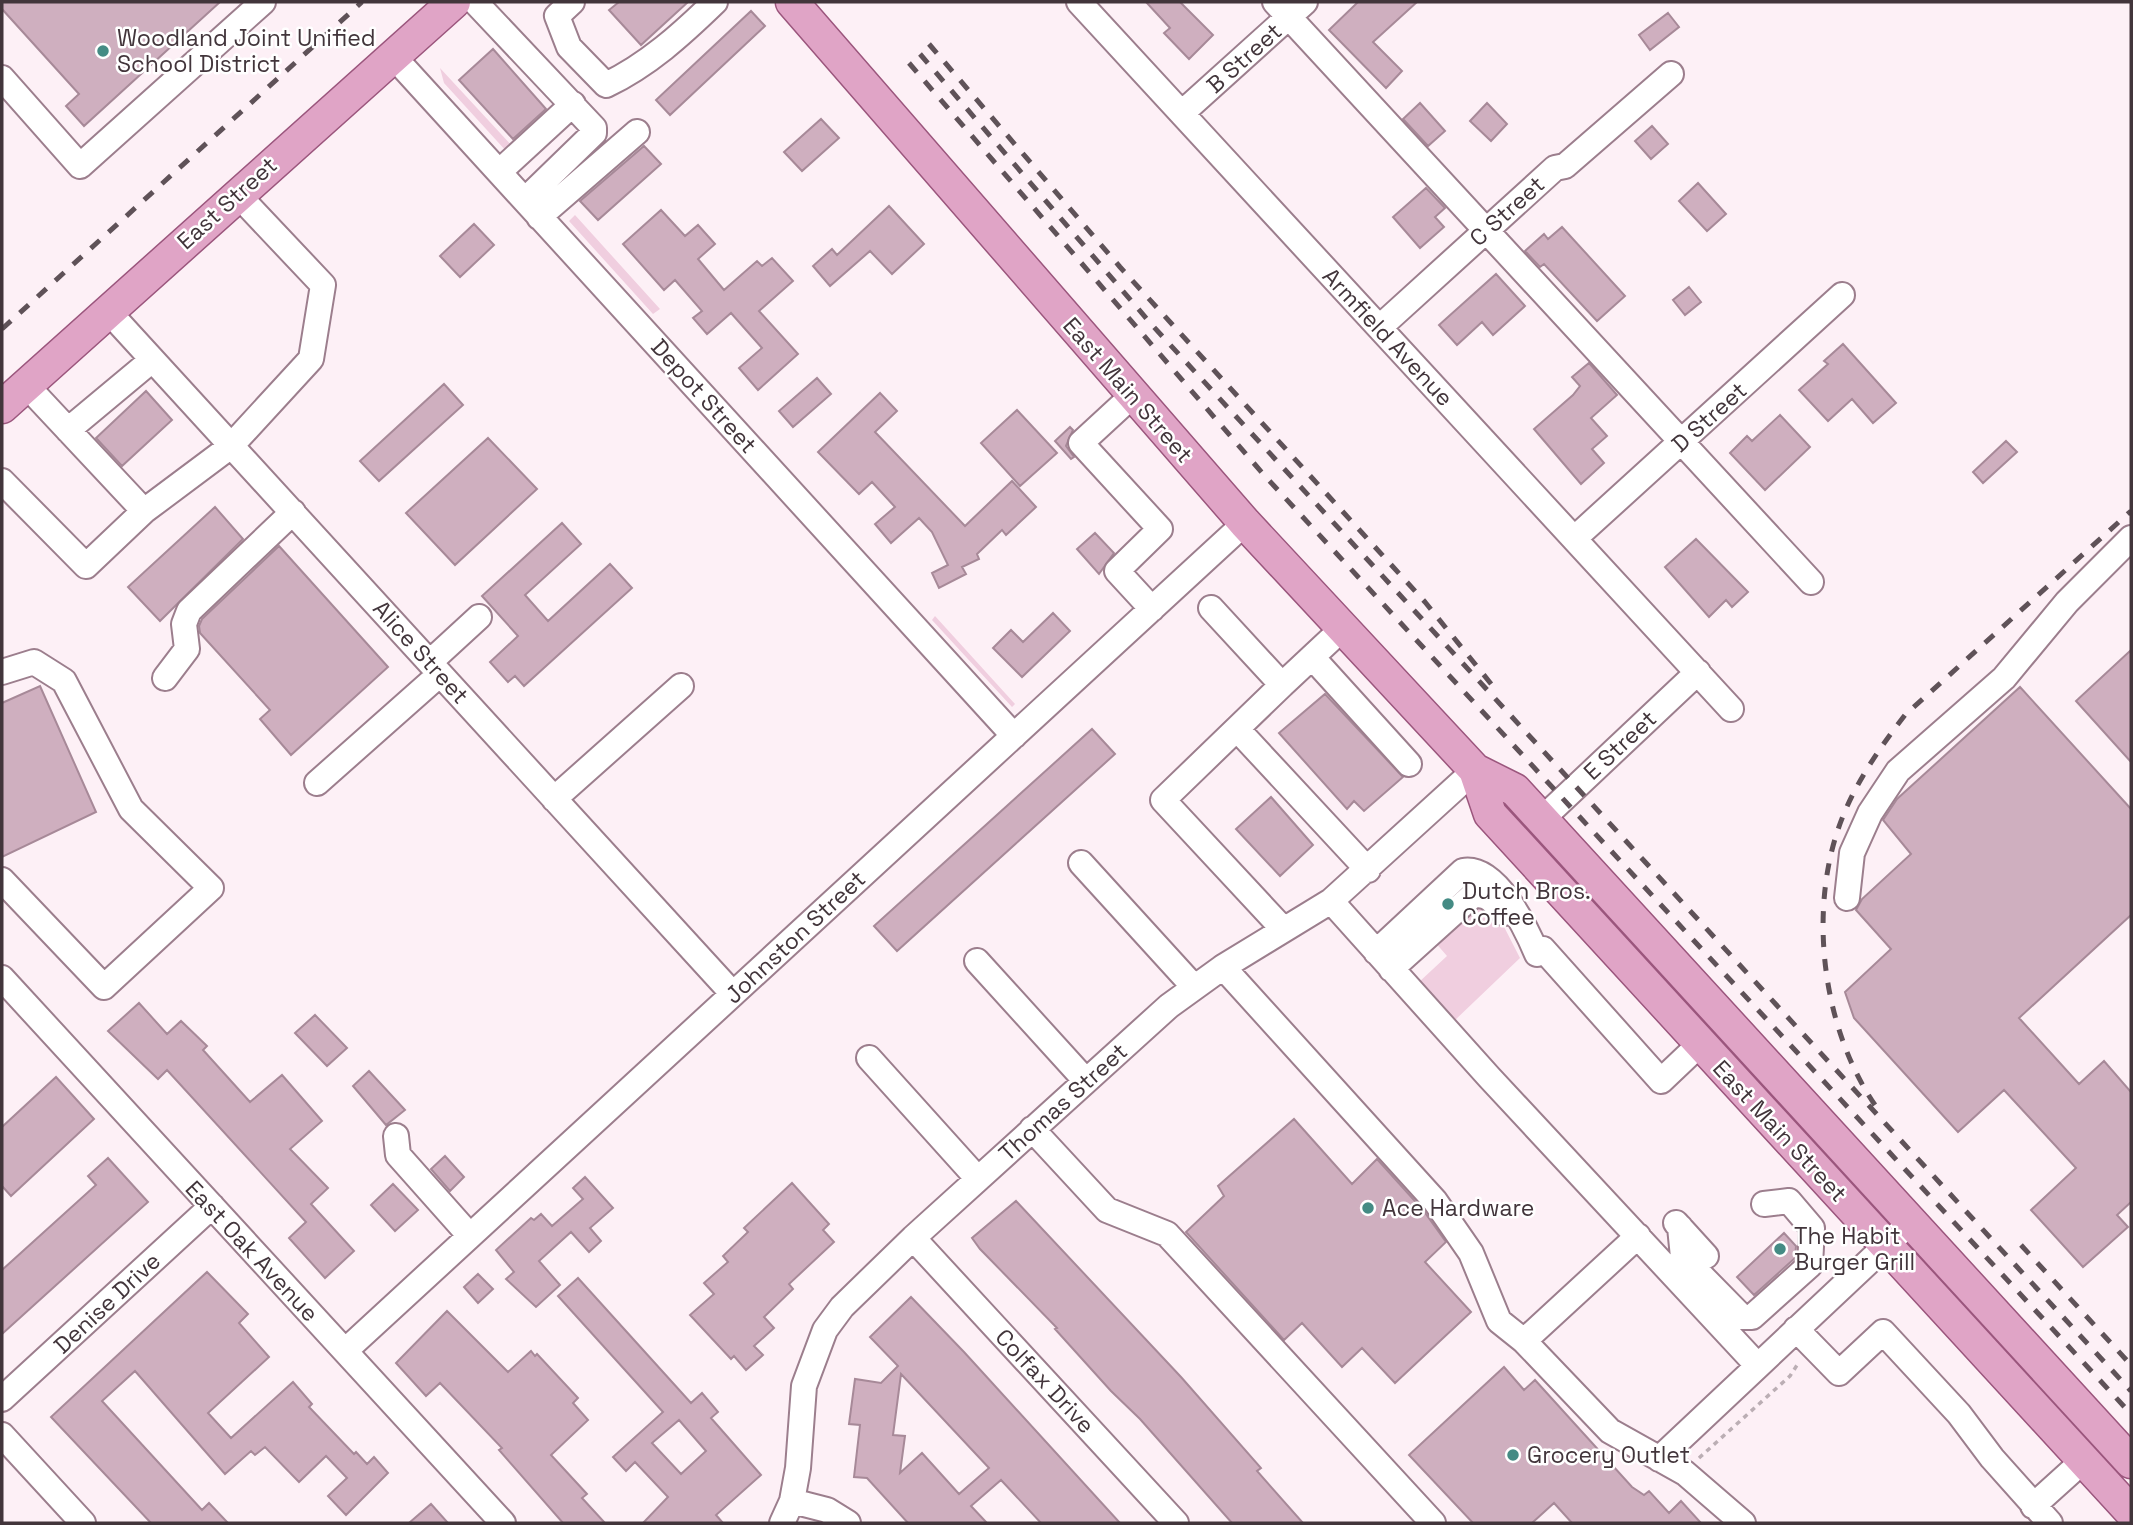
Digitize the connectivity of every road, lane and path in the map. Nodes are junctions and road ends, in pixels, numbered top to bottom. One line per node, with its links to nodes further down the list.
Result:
1 (263, 2): 11 (street)
2 (454, 2): 9 (main road, East Street)
3 (475, 2): 12 (street)
4 (572, 2): 5 (street)
5 (715, 2)
6 (792, 2): 24 (main road, East Main Street)
7 (1079, 2): 13 (street, Armfield Avenue)
8 (1290, 7): 13 (street, B Street); 18 (street)
9 (393, 57): 15 (street, Depot Street); 16 (main road, East Street)
10 (1671, 74): 18 (street, C Street)
11 (2, 78)
12 (573, 104): 15 (street); 17 (street)
13 (1182, 113): 21 (street, Armfield Avenue)
14 (636, 132): 17 (street)
15 (499, 172): 17 (street, Depot Street)
16 (237, 194): 20 (main road, East Street); 28 (street)
17 (532, 209): 49 (street, Depot Street)
18 (1486, 230): 21 (street, C Street); 27 (street)
19 (1842, 295): 27 (street, D Street)
20 (108, 311): 22 (street, Alice Street); 23 (main road, East Street)
21 (1380, 327): 33 (street, Armfield Avenue)
22 (152, 359): 26 (street); 28 (street, Alice Street)
23 (26, 385): 25 (main road, East Street); 26 (street)
24 (1132, 396): 32 (main road, East Main Street); 37 (street)
25 (2, 407)
26 (68, 430): 30 (street)
27 (1681, 442): 33 (street, D Street); 35 (street)
28 (232, 446): 30 (street); 31 (street, Alice Street)
29 (2, 481): 30 (street)
30 (144, 511)
31 (293, 512): 41 (street, Alice Street); 44 (street)
32 (1245, 523): 37 (street, Johnston Street); 39 (main road, East Main Street)
33 (1575, 538): 43 (street, Armfield Avenue)
34 (2131, 538): 58 (street)
35 (1811, 582)
36 (1210, 608): 45 (street)
37 (1152, 609): 49 (street, Johnston Street)
38 (479, 617): 41 (street)
39 (1343, 628): 40 (street); 51 (main road, East Main Street)
40 (1312, 657): 45 (street); 50 (street)
41 (435, 668): 52 (street); 53 (street, Alice Street)
42 (2, 672): 57 (street)
43 (1698, 672): 47 (street, Armfield Avenue); 54 (street, E Street)
44 (164, 678)
45 (1282, 685): 48 (street)
46 (681, 686): 53 (street)
47 (1731, 709)
48 (1237, 729): 56 (street); 60 (street)
49 (1014, 736): 66 (street, Johnston Street)
50 (1409, 764)
51 (1475, 770): 54 (main road, East Main Street); 56 (street, Thomas Street); 67 (main road, East Main Street)
52 (317, 783)
53 (554, 799): 66 (street, Alice Street)
54 (1542, 819): 75 (main road, East Main Street)
55 (1081, 863): 65 (street)
56 (1368, 870): 59 (street, Thomas Street)
57 (2, 880)
58 (1847, 898)
59 (1331, 901): 60 (street, Thomas Street); 62 (street)
60 (1283, 929): 63 (street, Thomas Street)
61 (977, 961): 69 (street)
62 (1383, 961): 67 (street); 77 (street)
63 (1223, 967): 65 (street, Thomas Street); 82 (street)
64 (2, 978): 74 (street, East Oak Avenue)
65 (1194, 987): 69 (street, Thomas Street)
66 (733, 994): 76 (street, Johnston Street)
67 (1700, 1044): 79 (main road, East Main Street)
68 (869, 1058): 72 (street)
69 (1086, 1082): 70 (street, Thomas Street)
70 (1032, 1129): 72 (street, Thomas Street); 99 (street)
71 (396, 1136): 76 (street)
72 (978, 1179): 78 (street, Thomas Street)
73 (1764, 1204): 80 (street)
74 (212, 1206): 84 (street, East Oak Avenue); 86 (street, Denise Drive)
75 (1911, 1222): 79 (street); 90 (main road, East Main Street)
76 (470, 1236): 84 (street, Johnston Street)
77 (1638, 1236): 82 (street); 85 (street)
78 (913, 1238): 92 (street, Thomas Street); 98 (street, Colfax Drive)
79 (1885, 1245): 81 (street); 89 (main road, East Main Street)
80 (1706, 1256)
81 (1796, 1329): 83 (street); 85 (street)
82 (1524, 1341): 88 (street)
83 (1815, 1348): 91 (path); 94 (street)
84 (345, 1351): 96 (street, East Oak Avenue)
85 (1758, 1366): 88 (street)
86 (2, 1399)
87 (2, 1435): 95 (street)
88 (1659, 1459): 91 (street)
89 (2084, 1460): 93 (main road, East Main Street); 94 (street)
90 (2131, 1462)
91 (1685, 1473): 100 (street)
92 (787, 1512): 97 (street)
93 (2131, 1512)
94 (2042, 1514)
95 (83, 1523)
96 (503, 1523)
97 (848, 1523)
98 (1176, 1523)
99 (1433, 1523)
100 (1744, 1523)

